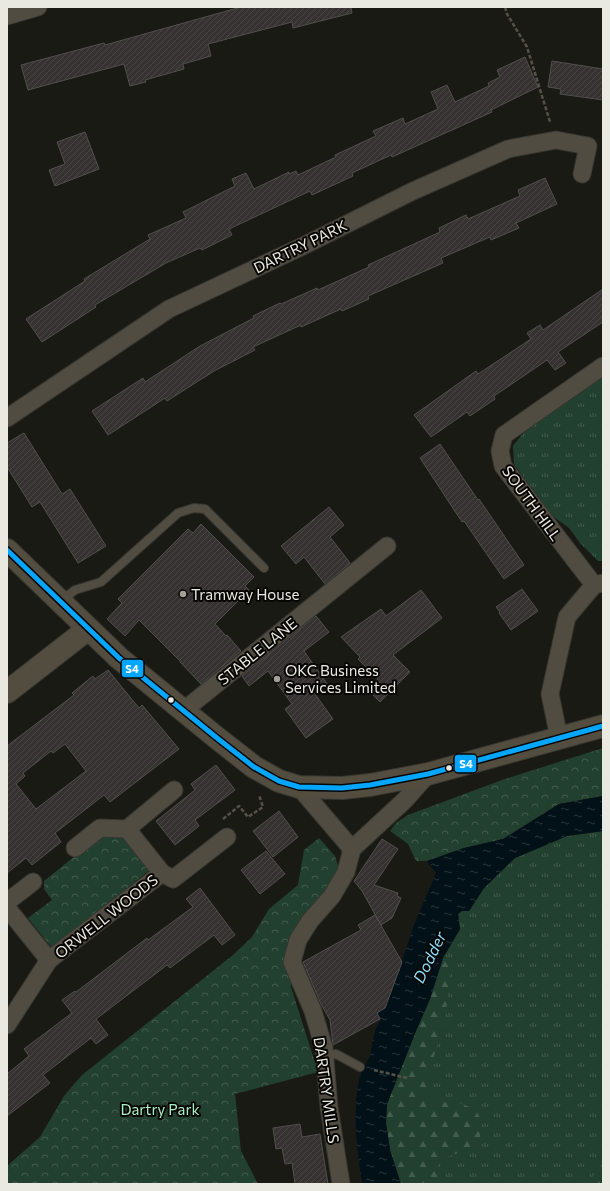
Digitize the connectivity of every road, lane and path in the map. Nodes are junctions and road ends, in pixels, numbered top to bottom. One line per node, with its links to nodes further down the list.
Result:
1 (38, 7): 3 (street)
2 (505, 7): 4 (path)
3 (7, 16)
4 (556, 140): 5 (street, DARTRY PARK); 7 (street, DARTRY PARK)
5 (582, 174)
6 (603, 366): 11 (street, SOUTH HILL)
7 (7, 418)
8 (387, 546): 15 (street, STABLE LANE)
9 (7, 550): 12 (main road)
10 (264, 568): 12 (lane)
11 (599, 584): 17 (street, SOUTH HILL)
12 (60, 602): 13 (main road)
13 (88, 628): 14 (main road); 15 (main road)
14 (7, 692)
15 (183, 711): 18 (main road)
16 (603, 726): 17 (main road)
17 (559, 738): 19 (main road)
18 (267, 774): 20 (main road); 22 (path)
19 (428, 774): 20 (main road); 26 (street)
20 (299, 787): 26 (street)
21 (174, 790): 23 (street)
22 (220, 821)
23 (127, 829): 25 (street); 27 (street, ORWELL WOODS)
24 (227, 837): 27 (street, ORWELL WOODS)
25 (75, 848)
26 (352, 849): 33 (street, DARTRY MILLS)
27 (162, 873): 31 (street, ORWELL WOODS)
28 (33, 882): 29 (street)
29 (7, 902)
30 (7, 908): 31 (street, ORWELL WOODS)
31 (49, 960): 32 (street, ORWELL WOODS)
32 (7, 1024)
33 (325, 1055): 34 (lane); 36 (street, DARTRY MILLS)
34 (360, 1067): 35 (path)
35 (408, 1078)
36 (341, 1184)

